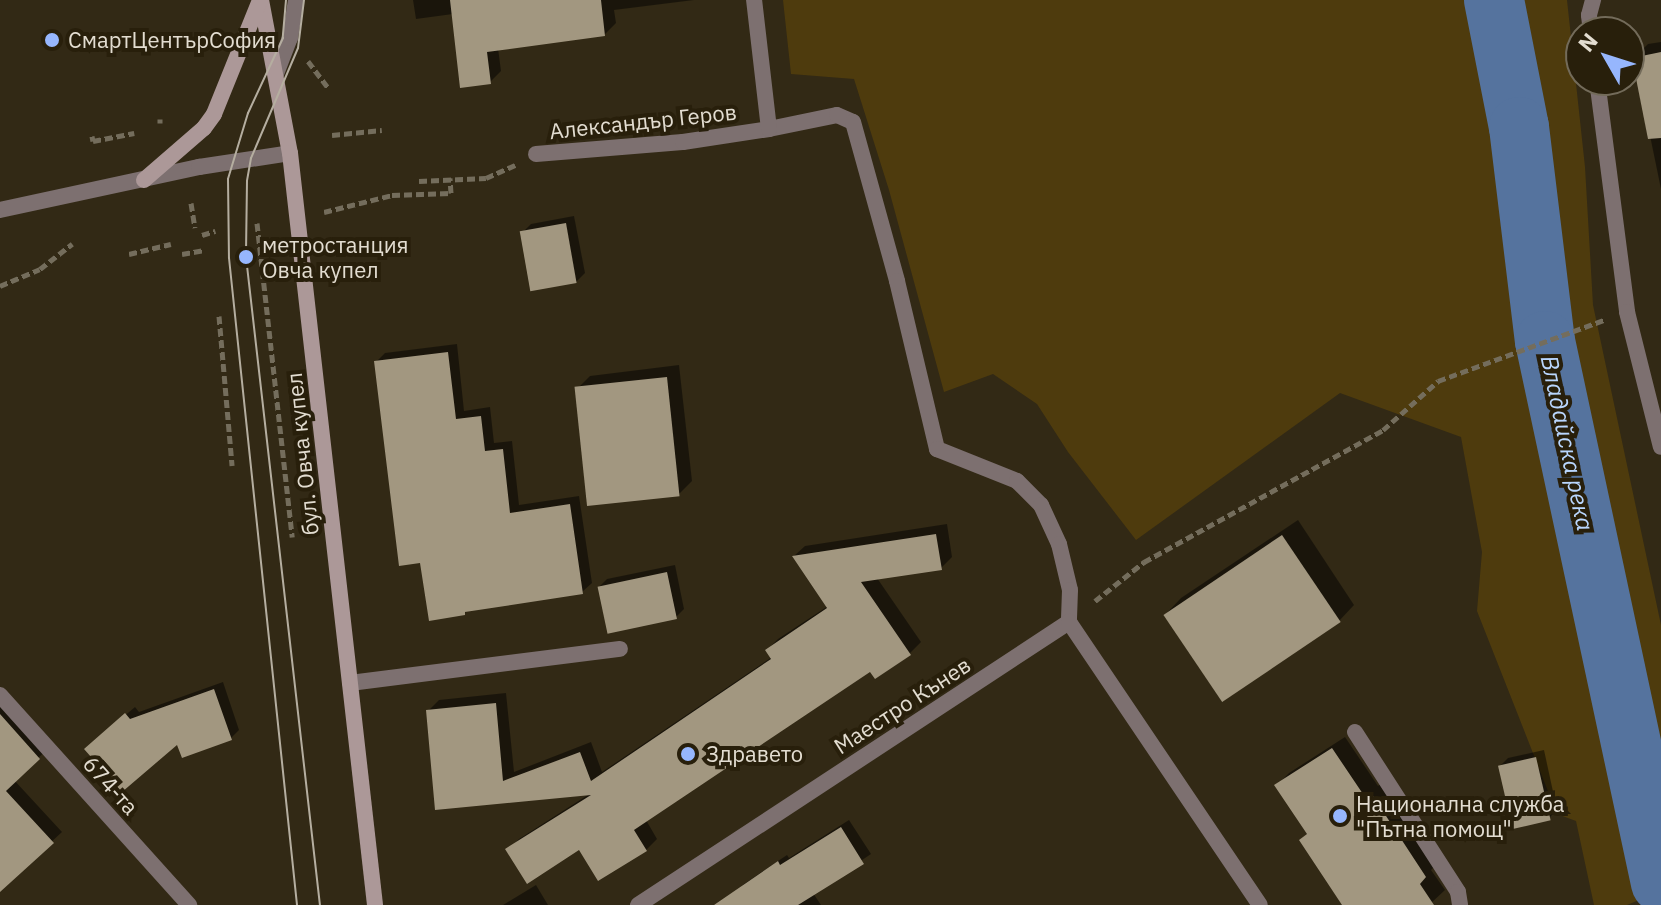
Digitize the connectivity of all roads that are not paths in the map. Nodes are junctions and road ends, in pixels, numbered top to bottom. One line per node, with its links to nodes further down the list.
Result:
1 (260, 0): 4 (main road, бул. Овча купел); 9 (main road)
2 (296, 0): 4 (street)
3 (754, 0): 6 (street, Александър Геров)
4 (276, 74): 7 (main road, бул. Овча купел)
5 (1599, 96): 11 (street)
6 (769, 129): 8 (street, Александър Геров); 12 (street)
7 (290, 153): 9 (street); 14 (main road, бул. Овча купел)
8 (536, 154)
9 (144, 180): 10 (street)
10 (0, 210)
11 (1661, 447)
12 (1069, 622): 19 (street, Маестро Кънев); 20 (street)
13 (620, 649): 14 (street)
14 (350, 683): 18 (main road, бул. Овча купел)
15 (0, 695): 17 (street, 674-та)
16 (1355, 732): 21 (street)
17 (189, 905)
18 (375, 905)
19 (638, 905)
20 (1260, 905)
21 (1460, 905)

